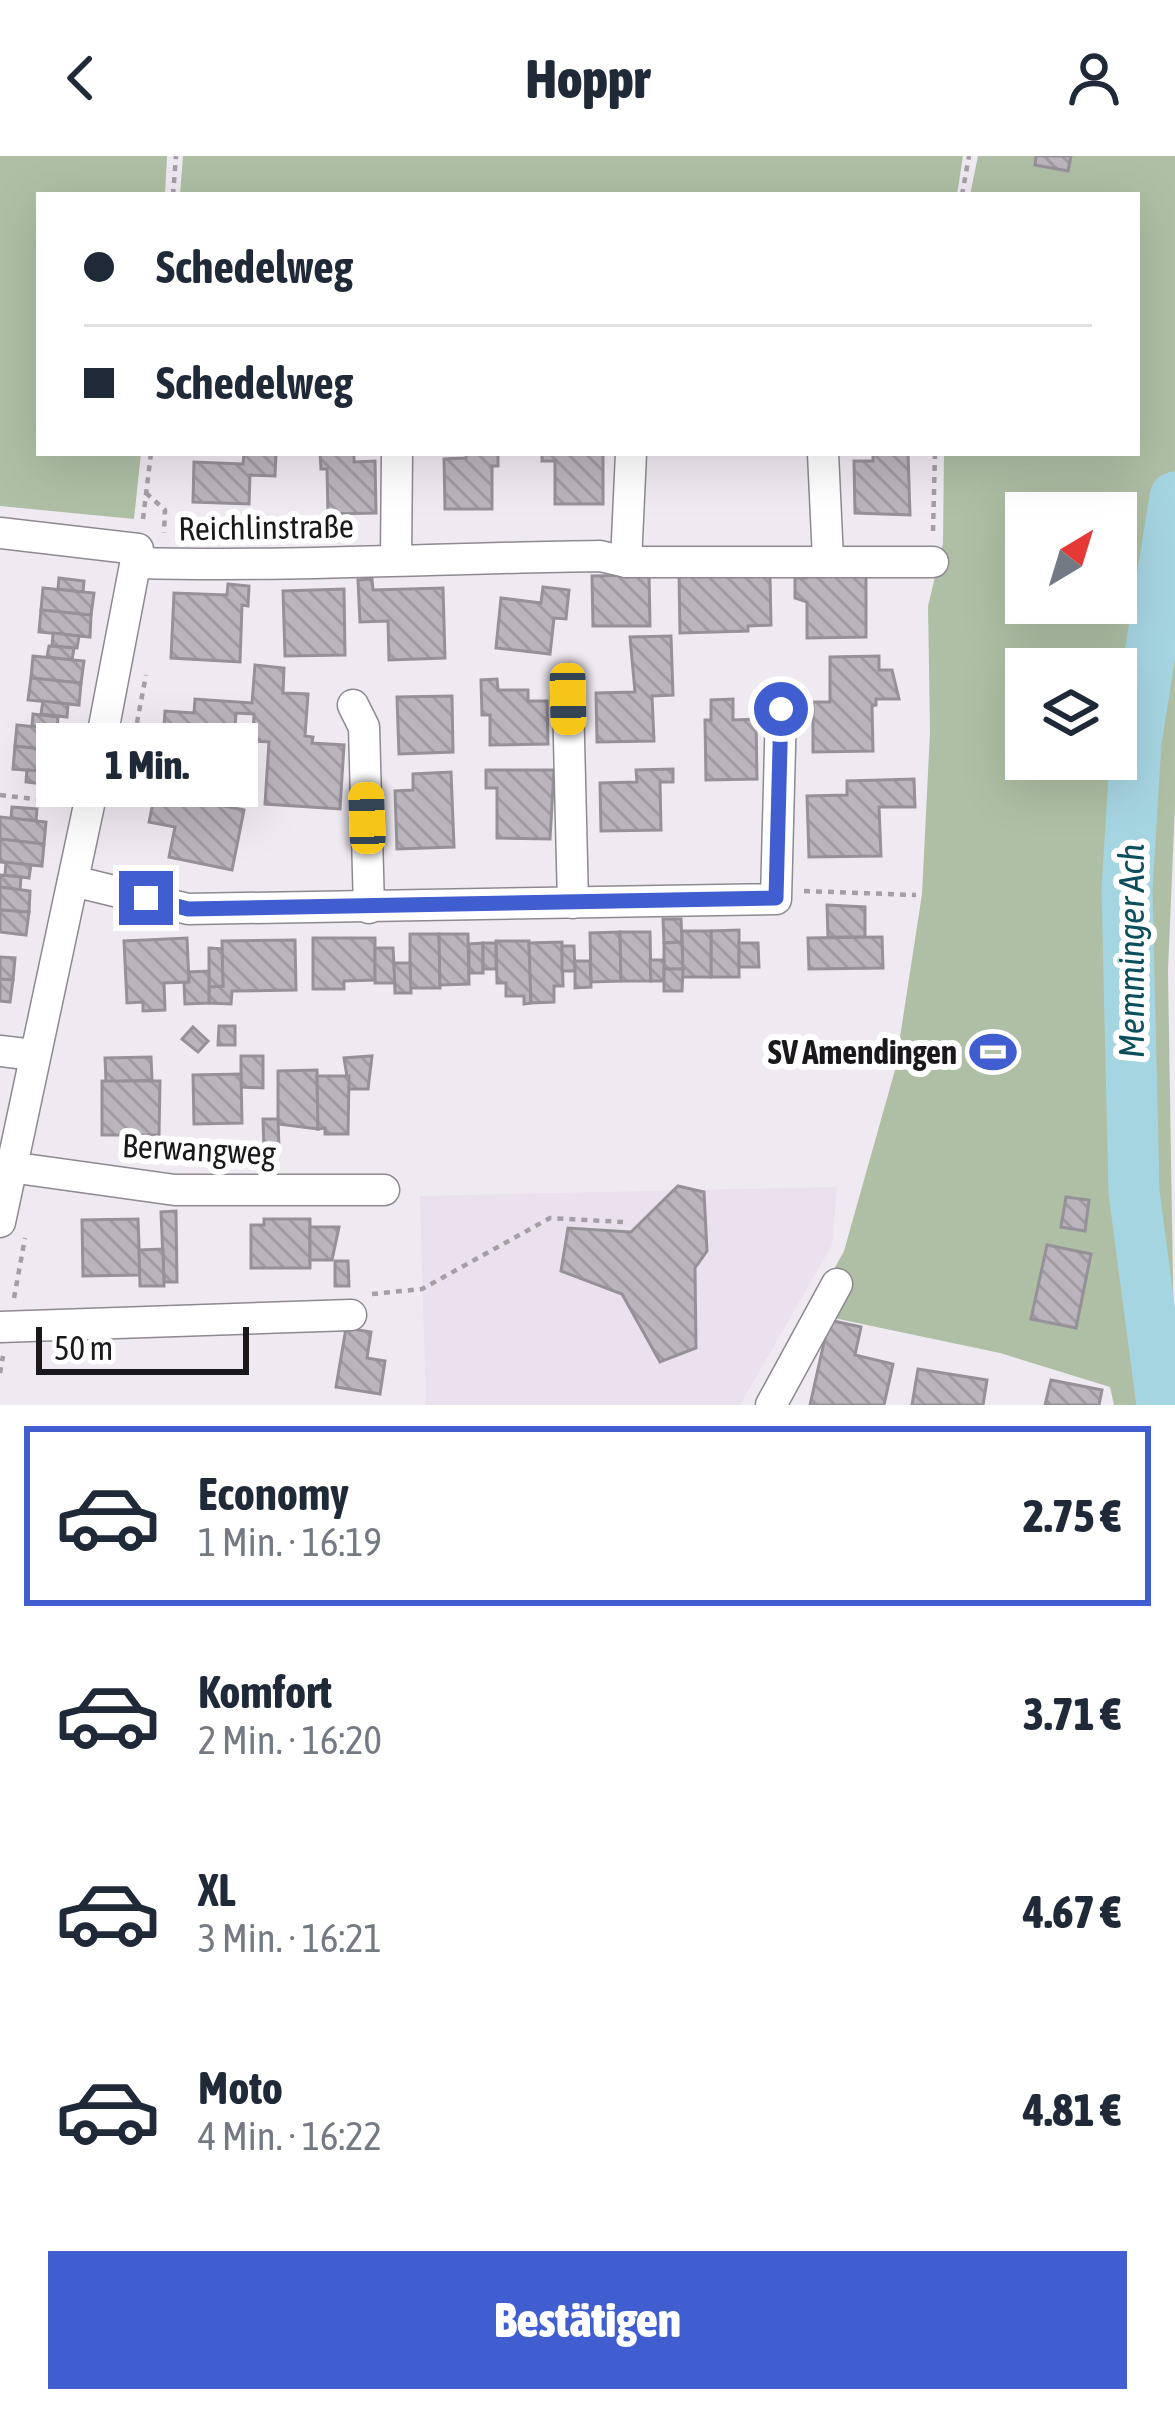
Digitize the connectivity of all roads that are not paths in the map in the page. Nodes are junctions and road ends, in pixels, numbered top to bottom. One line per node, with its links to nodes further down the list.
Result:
1 (397, 456): 6 (street, Reichlinstraße)
2 (631, 456): 8 (street)
3 (824, 456): 7 (street)
4 (0, 533): 5 (street, Reichlinstraße)
5 (138, 556): 6 (street, Reichlinstraße); 13 (street)
6 (396, 559): 8 (street, Reichlinstraße)
7 (828, 559): 8 (street, Reichlinstraße); 9 (street, Reichlinstraße)
8 (626, 562)
9 (933, 562)
10 (568, 699): 14 (street)
11 (353, 705): 15 (street)
12 (781, 709): 14 (street)
13 (74, 881): 15 (street); 17 (street)
14 (573, 903): 15 (street)
15 (369, 908)
16 (0, 1051): 17 (street)
17 (34, 1055): 18 (street)
18 (10, 1167): 19 (street, Berwangweg); 20 (street)
19 (384, 1190)
20 (0, 1222)
21 (837, 1284): 24 (street)
22 (351, 1316): 23 (street)
23 (0, 1327)
24 (771, 1405)

